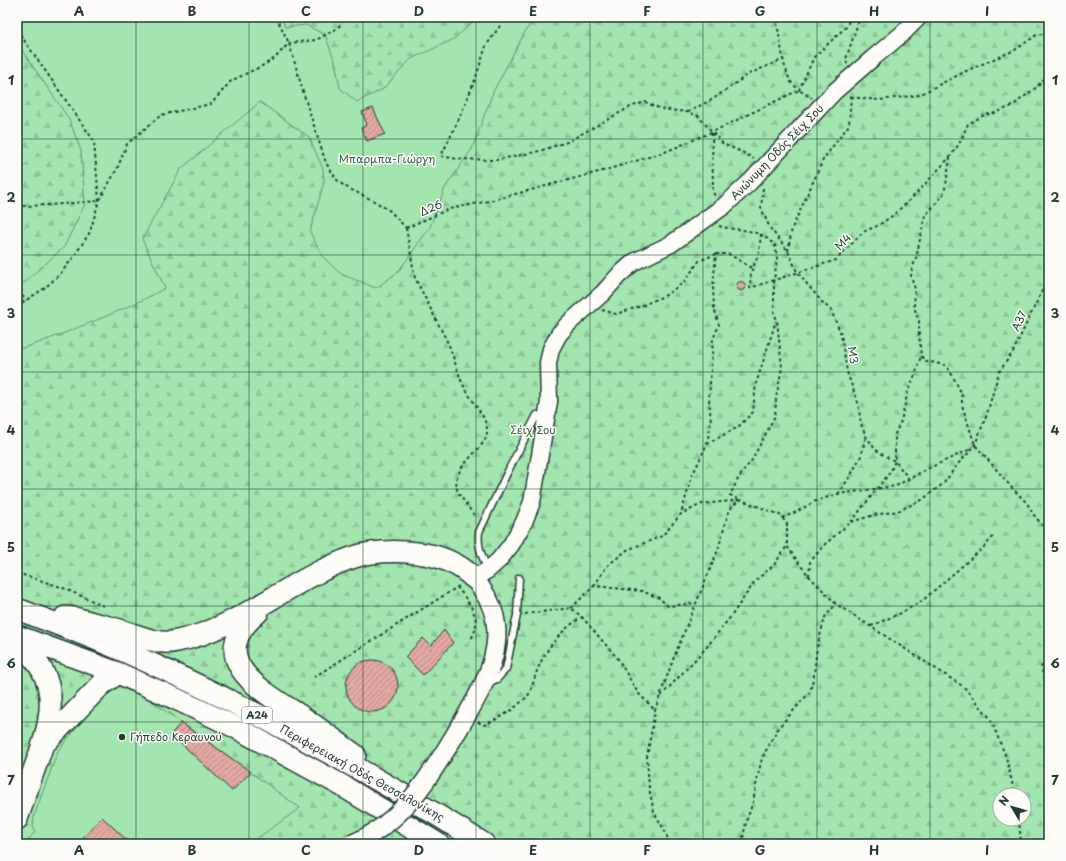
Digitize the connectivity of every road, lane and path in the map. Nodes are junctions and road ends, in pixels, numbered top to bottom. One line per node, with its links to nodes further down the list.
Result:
1 (276, 17): 10 (path)
2 (345, 17): 10 (path)
3 (508, 17): 17 (path)
4 (776, 17): 11 (path)
5 (851, 17): 14 (path)
6 (860, 17): 13 (path)
7 (919, 17): 13 (street, Ανώνυμη Οδός Σέιχ Σου)
8 (17, 30): 21 (path)
9 (1049, 35): 15 (path)
10 (289, 43): 21 (path); 24 (path)
11 (783, 59): 14 (path); 17 (path)
12 (1049, 73): 19 (path, M4)
13 (848, 80): 15 (path); 16 (street, Ανώνυμη Οδός Σέιχ Σου)
14 (799, 90): 16 (path); 18 (path, Δ26)
15 (851, 97): 26 (path)
16 (822, 104): 20 (street, Ανώνυμη Οδός Σέιχ Σου)
17 (687, 112): 18 (path)
18 (712, 132): 20 (path); 23 (path); 24 (path, Δ26)
19 (950, 157): 29 (path, M4); 37 (path)
20 (766, 166): 23 (street, Ανώνυμη Οδός Σέιχ Σου); 26 (path, M3)
21 (98, 201): 22 (path); 33 (path)
22 (17, 204)
23 (719, 210): 25 (path); 35 (street, Ανώνυμη Οδός Σέιχ Σου)
24 (406, 228): 48 (path)
25 (760, 234): 28 (path); 31 (path)
26 (788, 252): 29 (path, M3)
27 (716, 254): 28 (path); 35 (path); 40 (path)
28 (753, 269): 31 (path, M4)
29 (797, 272): 31 (path, M4); 39 (path, M3)
30 (1049, 276): 41 (path, Α37)
31 (774, 280): 36 (path)
32 (17, 292): 33 (path)
33 (27, 300): 34 (path)
34 (17, 306)
35 (587, 307): 56 (street, Ανώνυμη Οδός Σέιχ Σου)
36 (777, 320): 40 (path); 46 (path)
37 (921, 356): 41 (path); 42 (path)
38 (537, 415): 56 (lane)
39 (866, 436): 42 (path, M3); 45 (path)
40 (707, 444): 47 (path)
41 (974, 446): 43 (path); 50 (path); 51 (path)
42 (895, 461): 43 (path, M3); 44 (path)
43 (909, 479): 44 (path)
44 (877, 489): 45 (path); 50 (path)
45 (838, 494): 49 (path)
46 (741, 500): 47 (path); 49 (path); 60 (path)
47 (681, 514): 58 (path)
48 (475, 516)
49 (782, 518): 53 (path)
50 (851, 522): 55 (path)
51 (1049, 534)
52 (993, 537): 67 (path)
53 (787, 546): 55 (path); 76 (path)
54 (17, 574): 62 (path)
55 (809, 576): 61 (path)
56 (473, 578): 59 (highway); 69 (path); 73 (path); 74 (main road)
57 (519, 578): 65 (lane)
58 (594, 586): 60 (path); 63 (path)
59 (279, 594): 64 (highway); 81 (highway)
60 (697, 603): 76 (path)
61 (836, 604): 67 (path); 88 (path)
62 (106, 607)
63 (572, 608): 65 (path); 66 (path)
64 (26, 613): 81 (highway, Περιφερειακή Οδός Θεσσαλονίκης / Α24)
65 (518, 615): 74 (lane)
66 (582, 618): 77 (path); 78 (path)
67 (871, 626): 80 (path)
68 (17, 636): 72 (highway, Περιφερειακή Οδός Θεσσαλονίκης / Α24)
69 (470, 642)
70 (17, 643): 79 (highway)
71 (1049, 655): 75 (path)
72 (118, 673): 79 (highway); 85 (highway, Περιφερειακή Οδός Θεσσαλονίκης / Α24)
73 (314, 677)
74 (484, 684): 78 (main road)
75 (1049, 692)
76 (659, 698): 77 (path)
77 (655, 710): 87 (path)
78 (462, 724): 84 (main road, bridge)
79 (44, 743): 82 (highway)
80 (1012, 787)
81 (405, 795): 86 (highway, Περιφερειακή Οδός Θεσσαλονίκης / Α24)
82 (17, 819)
83 (1020, 827): 89 (path)
84 (352, 844)
85 (438, 844)
86 (484, 844)
87 (670, 844)
88 (742, 844)
89 (1021, 844)

